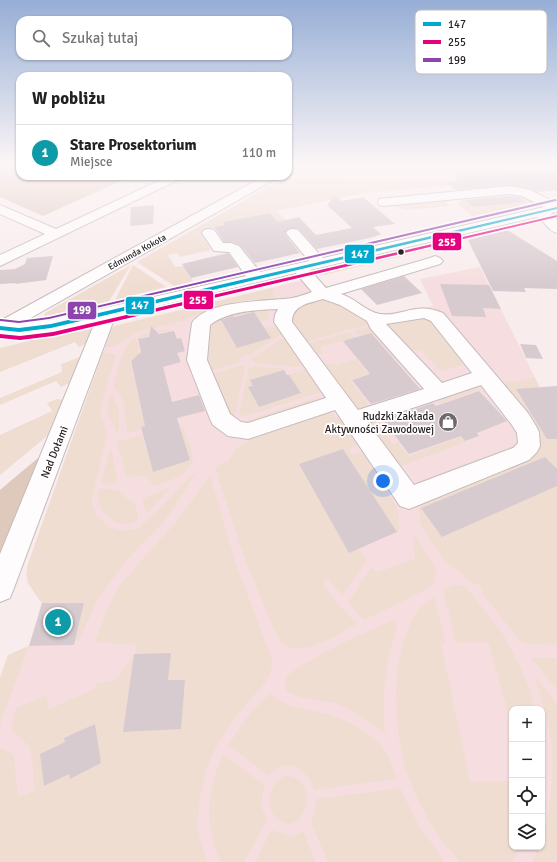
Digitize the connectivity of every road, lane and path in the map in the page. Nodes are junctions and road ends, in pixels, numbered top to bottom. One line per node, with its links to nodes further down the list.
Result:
1 (119, 204): 9 (street)
2 (222, 204): 19 (street, Edmunda Kokota)
3 (557, 208): 5 (street)
4 (0, 209): 9 (street)
5 (538, 212): 6 (street); 12 (street)
6 (557, 230)
7 (209, 233): 14 (street)
8 (293, 233): 12 (street)
9 (56, 234): 10 (street)
10 (0, 261)
11 (435, 261): 15 (street)
12 (319, 263): 13 (street)
13 (300, 268): 14 (street); 15 (street)
14 (256, 278): 17 (street)
15 (323, 294): 16 (street); 18 (street)
16 (294, 303): 22 (street); 22 (street)
17 (102, 314): 19 (street); 24 (street, Nad Dołami)
18 (375, 318): 20 (street); 21 (street)
19 (0, 328)
20 (485, 376): 21 (street); 23 (street)
21 (438, 392): 23 (street)
22 (340, 401): 23 (street)
23 (353, 420)
24 (0, 588)

